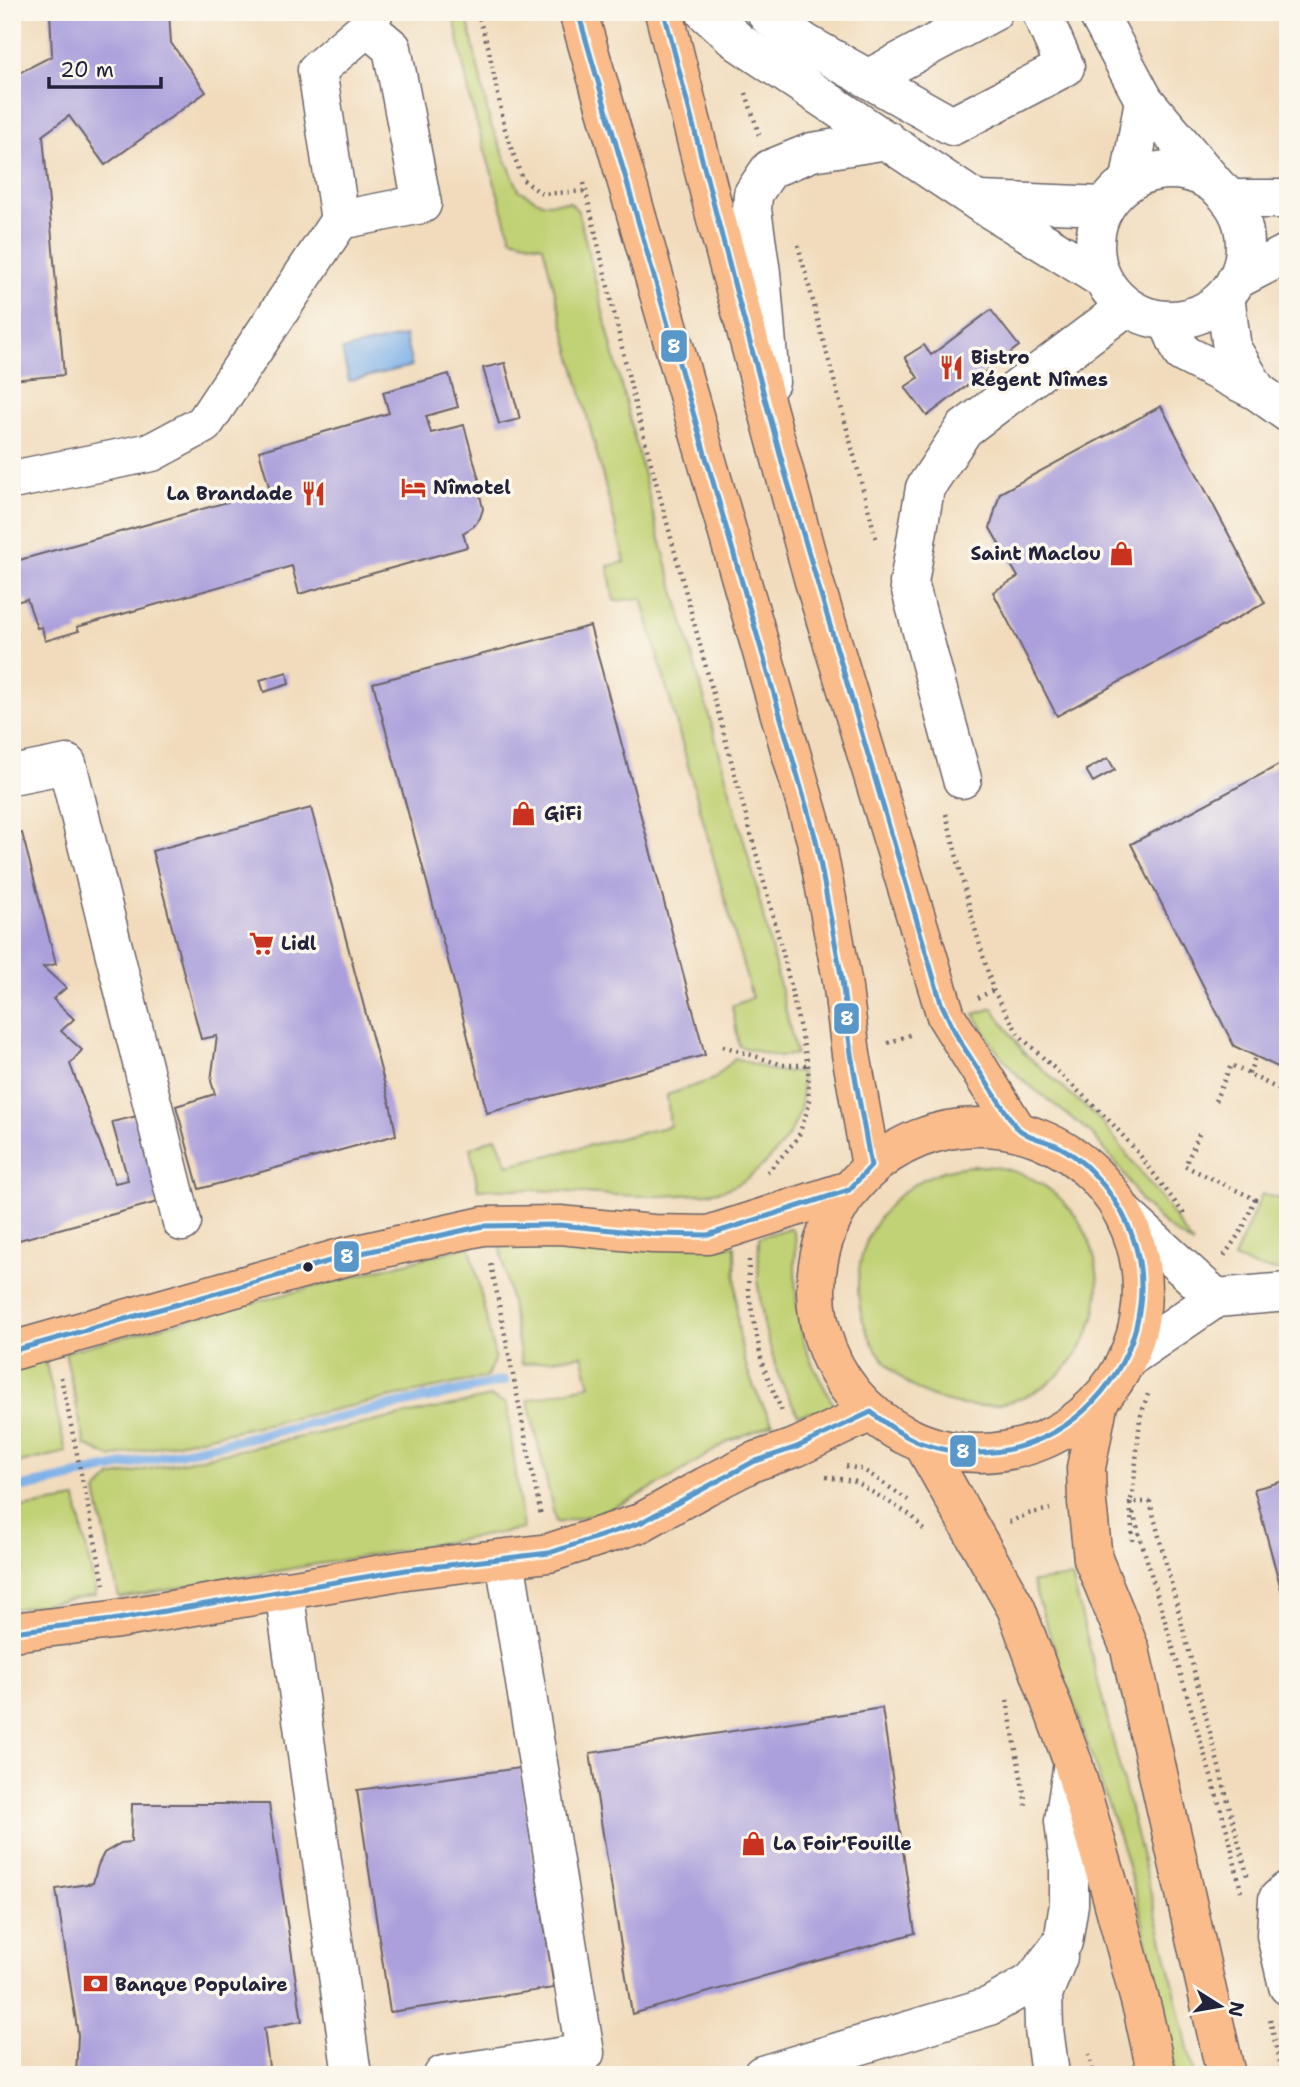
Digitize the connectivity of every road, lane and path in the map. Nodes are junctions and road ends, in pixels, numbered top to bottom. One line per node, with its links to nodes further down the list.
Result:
1 (477, 12): 16 (path)
2 (578, 12): 35 (main road)
3 (664, 12): 29 (main road)
4 (705, 12): 13 (street)
5 (766, 12): 10 (street)
6 (993, 12): 10 (street)
7 (1041, 12): 10 (street)
8 (1097, 12): 12 (street)
9 (370, 20): 21 (street); 21 (street)
10 (869, 78)
11 (743, 80): 14 (path)
12 (1144, 100): 17 (street); 18 (street)
13 (887, 140): 20 (street); 29 (street)
14 (761, 143)
15 (583, 178): 16 (path)
16 (586, 191): 37 (path)
17 (1223, 192): 18 (street); 19 (street); 24 (street)
18 (1117, 193): 20 (street); 23 (street)
19 (1288, 199)
20 (977, 201): 23 (street)
21 (341, 220): 30 (street)
22 (1288, 253): 24 (street)
23 (1101, 278): 25 (street)
24 (1230, 288): 26 (street); 27 (street)
25 (1126, 307): 26 (street); 32 (street)
26 (1168, 321): 27 (street)
27 (1257, 391): 28 (street)
28 (1288, 413)
29 (774, 432): 33 (main road)
30 (12, 480)
31 (12, 775): 46 (street)
32 (962, 779)
33 (946, 1016): 35 (path); 41 (main road); 45 (path)
34 (723, 1046): 37 (path)
35 (851, 1054): 37 (path); 43 (main road)
36 (1255, 1056): 38 (path)
37 (808, 1065)
38 (1249, 1074): 39 (path); 40 (path)
39 (1288, 1094)
40 (1215, 1101)
41 (1017, 1130): 43 (main road); 44 (main road)
42 (1199, 1135): 48 (path)
43 (860, 1178): 51 (main road); 55 (main road)
44 (1124, 1213): 50 (street); 52 (main road)
45 (1185, 1215)
46 (182, 1222)
47 (490, 1259): 61 (path)
48 (1222, 1259)
49 (1288, 1292): 50 (street)
50 (1216, 1298): 52 (street)
51 (12, 1351)
52 (1127, 1359): 54 (main road)
53 (59, 1369): 67 (path)
54 (1099, 1400): 56 (main road); 59 (main road)
55 (871, 1412): 56 (main road); 57 (main road)
56 (923, 1444): 65 (main road)
57 (797, 1447): 60 (path); 63 (path); 66 (main road)
58 (1133, 1492): 59 (path)
59 (1087, 1502): 65 (path); 84 (main road)
60 (915, 1504)
61 (541, 1516)
62 (929, 1526): 64 (path)
63 (927, 1534)
64 (936, 1537)
65 (981, 1547): 71 (main road)
66 (505, 1559): 68 (main road); 80 (street)
67 (105, 1587)
68 (284, 1590): 69 (main road); 79 (street)
69 (12, 1632)
70 (1005, 1691): 72 (path)
71 (1073, 1763): 76 (street); 83 (main road)
72 (1027, 1813)
73 (1249, 1885): 75 (path)
74 (1288, 1890): 77 (street)
75 (1244, 1903)
76 (1065, 1933): 81 (street); 82 (street)
77 (1278, 2005): 78 (path); 85 (path)
78 (1288, 2060)
79 (352, 2075)
80 (443, 2075)
81 (762, 2075)
82 (1050, 2075)
83 (1157, 2075)
84 (1226, 2075)
85 (1282, 2075)

